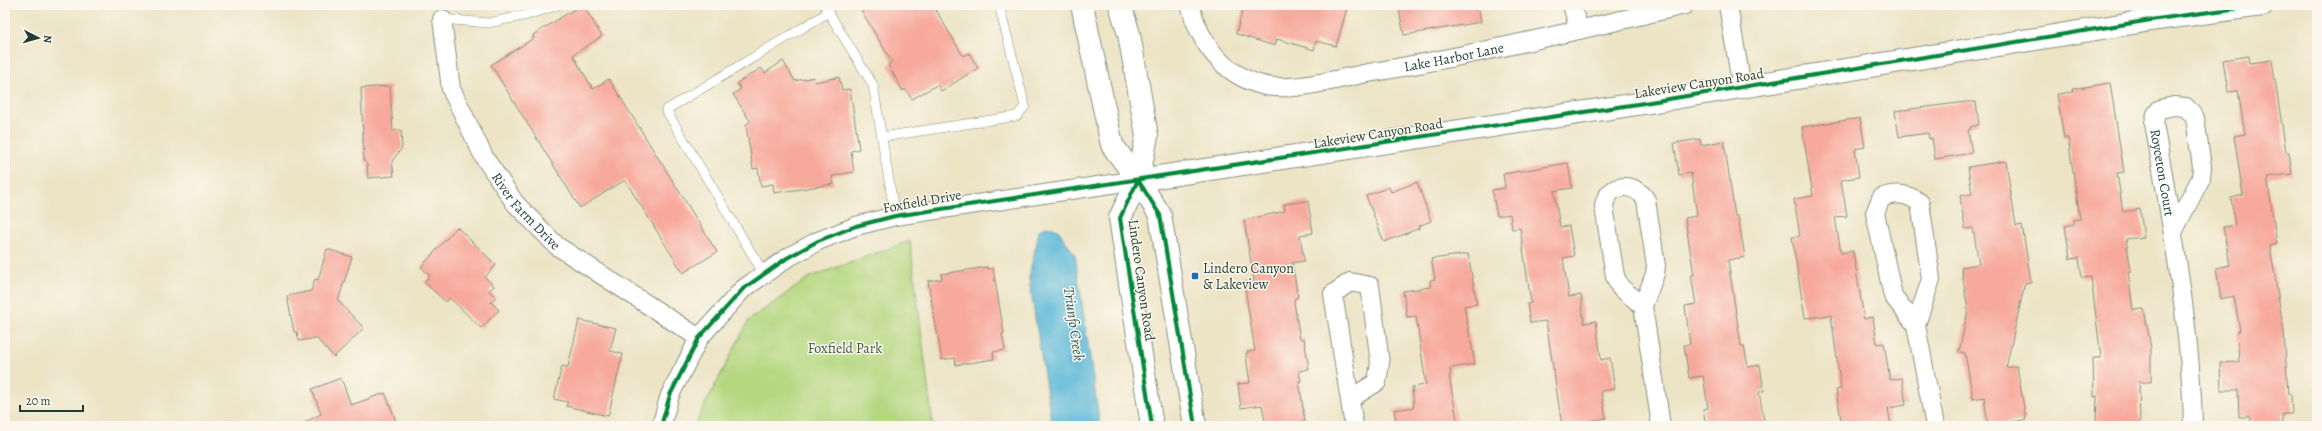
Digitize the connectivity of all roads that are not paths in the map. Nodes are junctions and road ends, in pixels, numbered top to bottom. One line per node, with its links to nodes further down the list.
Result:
1 (558, 5): 11 (lane)
2 (999, 5): 14 (lane)
3 (1082, 5): 15 (street, Lindero Canyon Road)
4 (1120, 5): 15 (street, Lindero Canyon Road)
5 (1190, 5): 12 (street, Lake Harbor Lane)
6 (1572, 5): 12 (street)
7 (1685, 5): 12 (street, Lake Harbor Lane)
8 (1728, 5): 13 (street)
9 (2262, 5): 13 (street, Lakeview Canyon Road)
10 (826, 9): 14 (lane); 18 (lane)
11 (442, 19): 21 (street, River Farm Drive)
12 (1579, 30)
13 (1742, 88): 15 (street, Lakeview Canyon Road)
14 (882, 137): 16 (lane)
15 (1138, 180): 16 (street, Foxfield Drive); 24 (street, Lindero Canyon Road); 25 (street, Lindero Canyon Road)
16 (895, 216): 18 (street, Foxfield Drive)
17 (2173, 232): 17 (street, Royceton Court); 29 (street, Royceton Court)
18 (764, 274): 21 (street, Foxfield Drive)
19 (1643, 306): 19 (street); 27 (street)
20 (1916, 325): 20 (street); 28 (street)
21 (698, 338): 23 (street, Foxfield Drive)
22 (1350, 399): 22 (street); 26 (street)
23 (661, 426)
24 (1152, 426)
25 (1195, 426)
26 (1354, 426)
27 (1661, 426)
28 (1935, 426)
29 (2193, 426)

